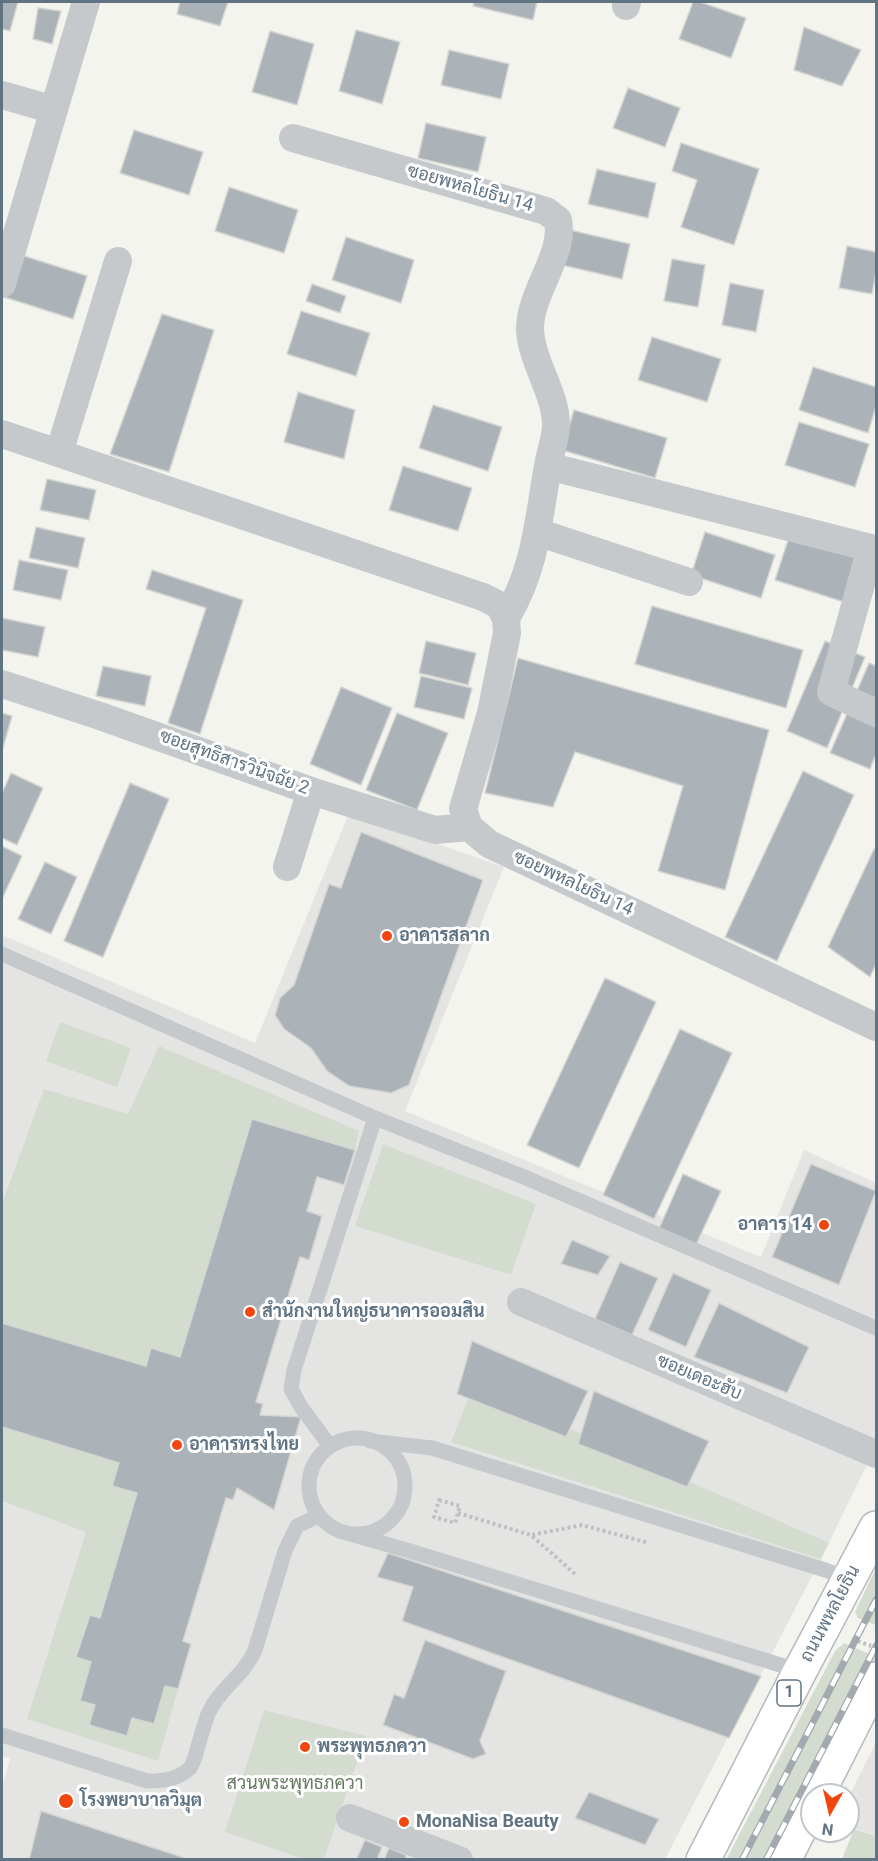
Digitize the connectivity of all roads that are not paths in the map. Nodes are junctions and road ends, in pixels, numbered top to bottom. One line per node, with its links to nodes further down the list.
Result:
1 (86, 2): 3 (street)
2 (2, 95): 3 (street)
3 (54, 110): 6 (street)
4 (293, 138): 9 (street, ซอยพหลโยธิน 14)
5 (118, 261): 8 (street)
6 (2, 284)
7 (2, 434): 8 (street)
8 (59, 453): 12 (street)
9 (548, 466): 10 (street, ซอยพหลโยธิน 14); 14 (street)
10 (537, 532): 11 (street); 12 (street, ซอยพหลโยธิน 14)
11 (690, 582)
12 (506, 618): 16 (street, ซอยพหลโยธิน 14)
13 (2, 684): 15 (street, ซอยสุทธิสารวินิจฉัย 2)
14 (876, 713)
15 (311, 791): 16 (street, ซอยสุทธิสารวินิจฉัย 2); 17 (street)
16 (469, 827): 19 (street, ซอยพหลโยธิน 14)
17 (287, 867)
18 (2, 954): 20 (lane)
19 (876, 1027)
20 (375, 1118): 22 (lane); 24 (lane)
21 (521, 1302): 25 (street, ซอยเดอะฮับ)
22 (876, 1328)
23 (370, 1441): 24 (lane); 28 (lane); 29 (lane)
24 (330, 1446): 26 (lane)
25 (876, 1454)
26 (318, 1516): 28 (lane); 32 (lane)
27 (876, 1528): 29 (main road, ถนนพหลโยธิน / 1)
28 (344, 1532): 30 (lane)
29 (850, 1580): 30 (main road, ถนนพหลโยธิน / 1)
30 (800, 1671): 37 (main road, ถนนพหลโยธิน / 1)
31 (876, 1679): 33 (main road)
32 (2, 1735)
33 (823, 1783)
34 (350, 1818): 36 (street)
35 (800, 1829): 38 (main road)
36 (459, 1860)
37 (703, 1860)
38 (784, 1860)

